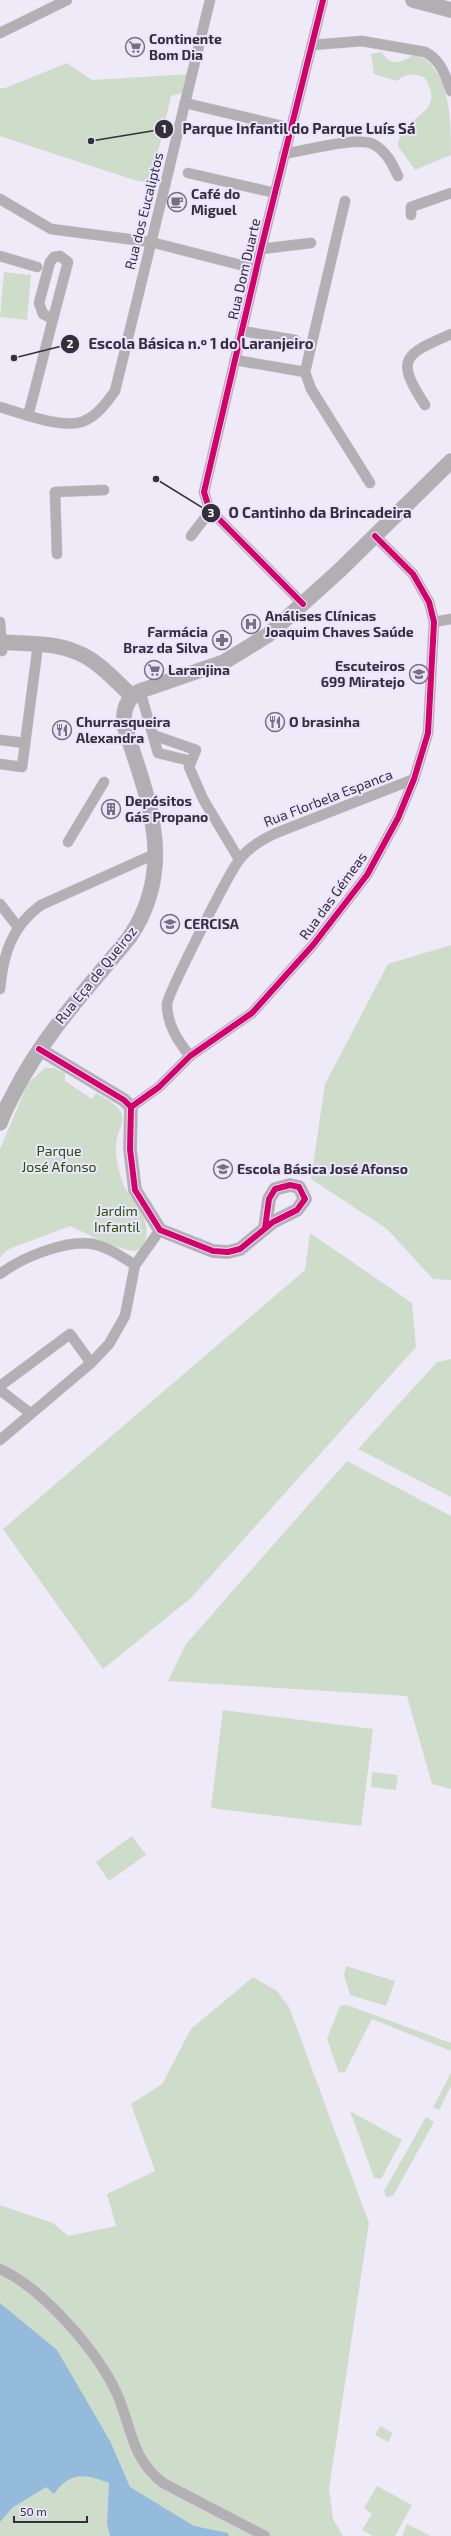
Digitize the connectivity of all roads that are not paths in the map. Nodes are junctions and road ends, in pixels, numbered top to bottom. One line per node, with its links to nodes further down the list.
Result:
1 (67, 0): 6 (street)
2 (210, 0): 9 (street, Rua dos Eucaliptos)
3 (323, 0): 7 (street, Rua Dom Duarte)
4 (413, 0): 5 (main road)
5 (451, 10)
6 (0, 33)
7 (312, 45): 8 (street); 10 (street, Rua Dom Duarte)
8 (451, 91)
9 (185, 103): 10 (street); 19 (street, Rua dos Eucaliptos)
10 (291, 128): 11 (street, Rua Dom Duarte)
11 (284, 154): 13 (street); 14 (street, Rua Dom Duarte)
12 (188, 173): 14 (street)
13 (398, 176)
14 (275, 192): 21 (street, Rua Dom Duarte)
15 (451, 193): 18 (street)
16 (0, 199): 19 (street)
17 (345, 202): 30 (street)
18 (411, 215)
19 (151, 242): 24 (street); 33 (street, Rua dos Eucaliptos)
20 (311, 243): 21 (street)
21 (261, 249): 24 (street, Rua Dom Duarte)
22 (0, 256): 23 (street)
23 (37, 267)
24 (256, 269): 26 (street, Rua Dom Duarte)
25 (53, 319): 25 (street); 33 (street)
26 (242, 331): 28 (street); 29 (street, Rua Dom Duarte)
27 (451, 334): 31 (street)
28 (295, 340)
29 (235, 360): 30 (street); 37 (street, Rua Dom Duarte)
30 (305, 372): 35 (street)
31 (425, 405)
32 (0, 407): 33 (street, Rua dos Eucaliptos)
33 (28, 416)
34 (451, 461): 39 (main road)
35 (370, 483)
36 (104, 490): 40 (street)
37 (211, 510): 38 (street); 41 (street, Rua Dom Duarte)
38 (190, 536)
39 (375, 536): 41 (main road); 44 (street, Rua das Gémeas)
40 (58, 554)
41 (303, 604): 47 (main road)
42 (451, 618): 44 (street)
43 (0, 622): 45 (street)
44 (434, 625): 53 (street, Rua das Gémeas)
45 (1, 646): 46 (main road)
46 (38, 649): 47 (main road); 50 (street)
47 (133, 697): 48 (street); 56 (main road, Rua Eça de Queiroz)
48 (153, 735): 51 (street); 51 (street)
49 (0, 740): 50 (street)
50 (25, 743): 52 (street)
51 (191, 762): 57 (street)
52 (0, 764)
53 (414, 780): 57 (street, Rua Florbela Espanca); 62 (street, Rua das Gémeas)
54 (104, 782): 55 (street)
55 (68, 842)
56 (157, 853): 59 (street); 61 (main road, Rua Eça de Queiroz)
57 (239, 859): 62 (street, Rua Florbela Espanca)
58 (0, 904): 59 (street)
59 (18, 927): 60 (street)
60 (0, 989)
61 (39, 1049): 63 (street); 64 (main road, Rua Eça de Queiroz)
62 (190, 1056): 63 (street, Rua das Gémeas)
63 (131, 1107): 66 (street)
64 (0, 1121)
65 (265, 1228): 66 (street)
66 (160, 1230): 67 (street)
67 (135, 1265): 68 (street); 69 (street)
68 (0, 1274)
69 (91, 1363): 70 (street); 72 (street)
70 (0, 1386)
71 (0, 1390): 72 (street)
72 (30, 1413): 73 (street)
73 (0, 1440)
74 (0, 2269): 75 (street)
75 (265, 2536)

